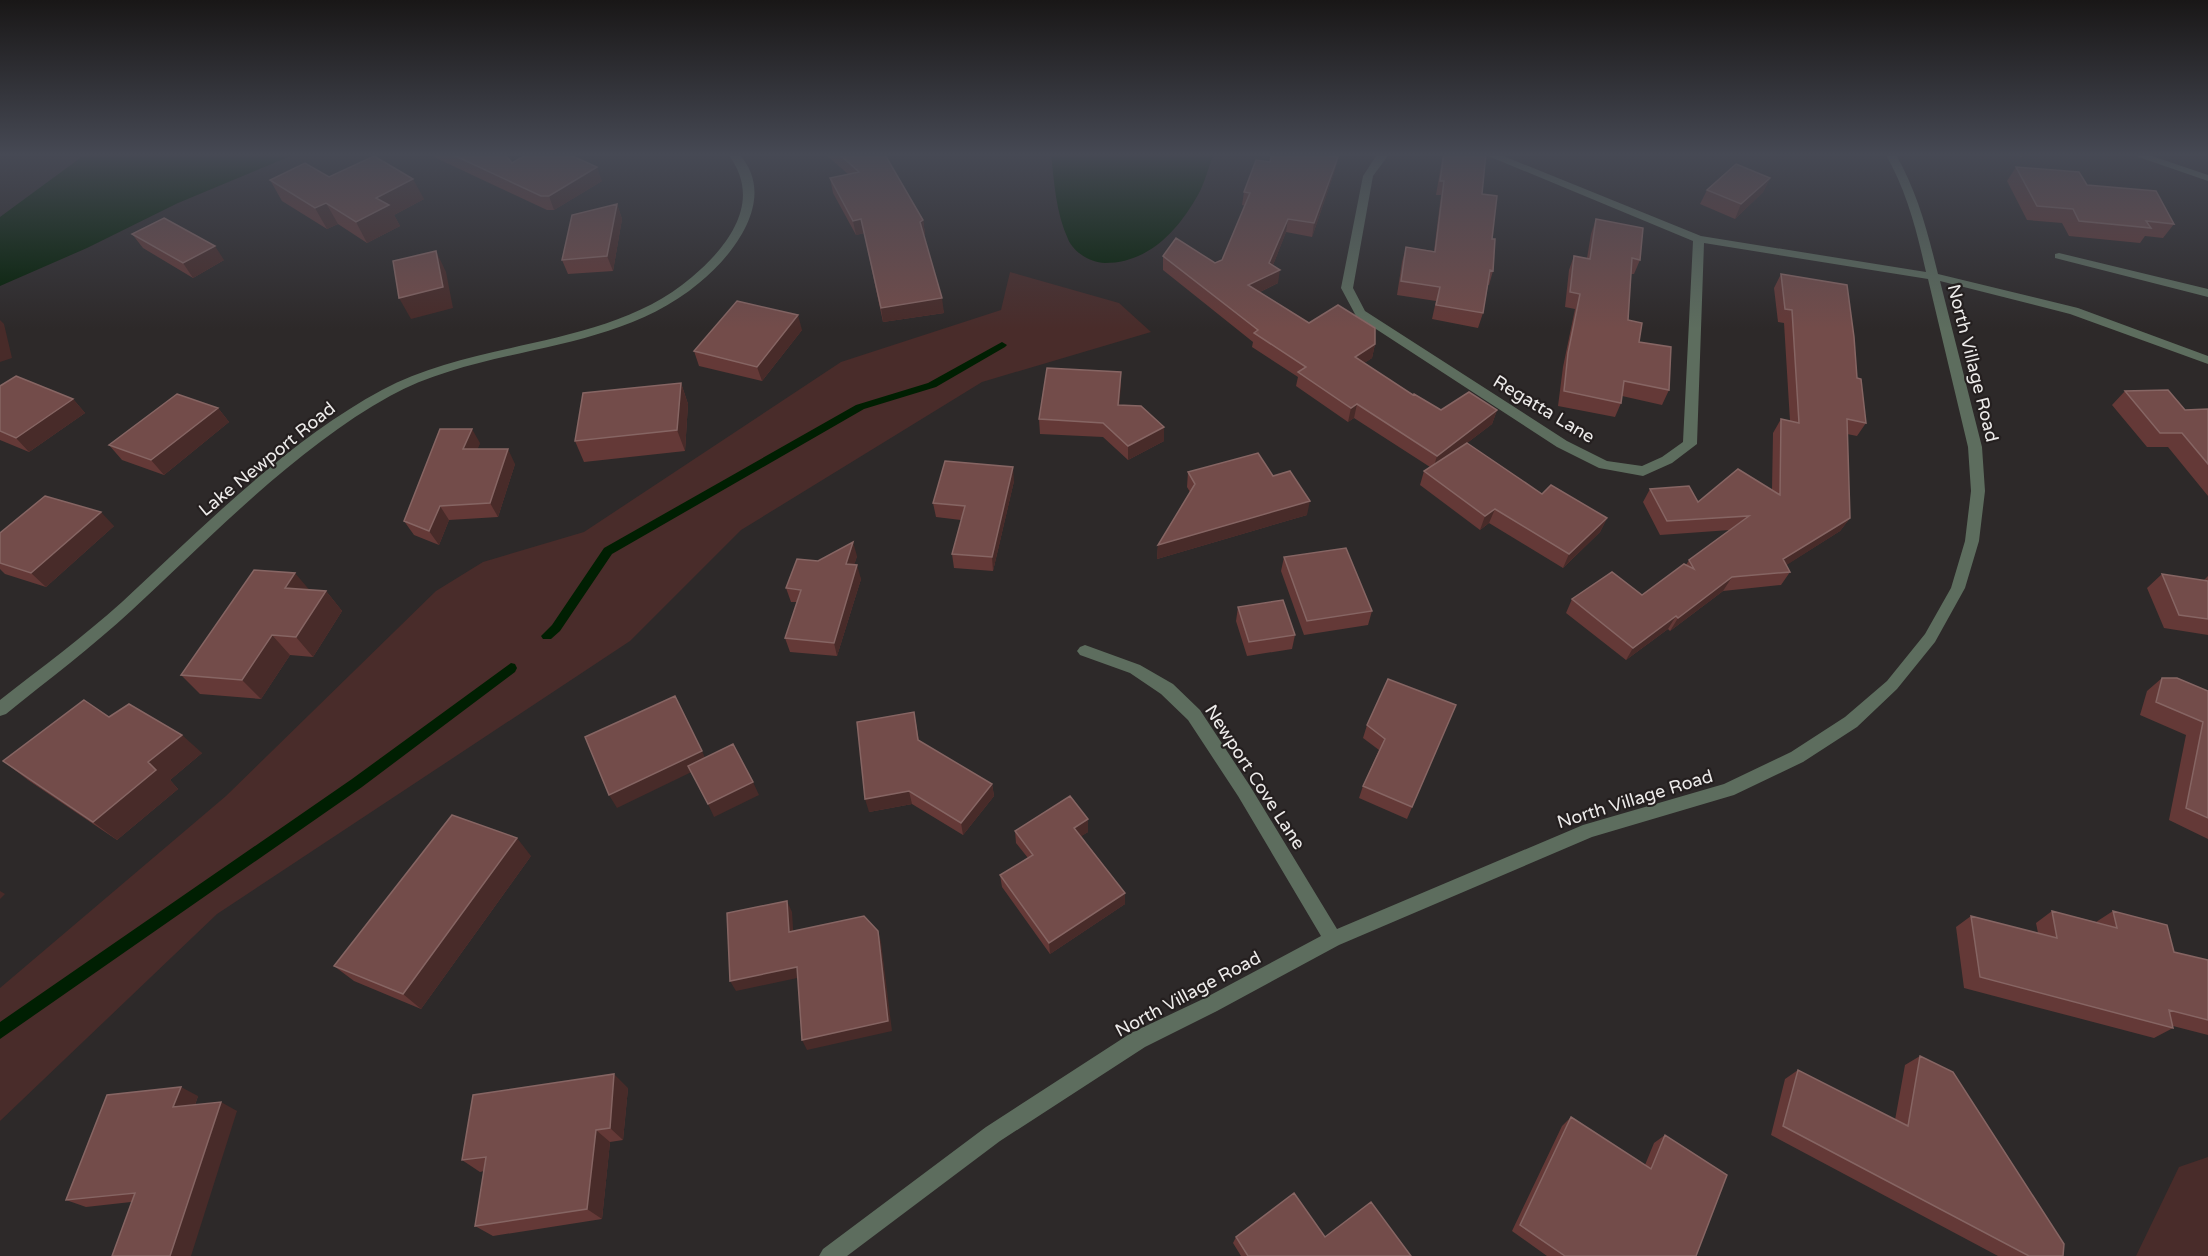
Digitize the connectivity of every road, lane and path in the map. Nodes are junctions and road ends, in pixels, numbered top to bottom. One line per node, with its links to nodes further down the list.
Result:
1 (747, 212): 11 (street, Lake Newport Road)
2 (1361, 212): 5 (street, Regatta Lane)
3 (1632, 212): 5 (street)
4 (1917, 212): 7 (street, North Village Road)
5 (1700, 239): 7 (street)
6 (2059, 256): 8 (street)
7 (1932, 276): 9 (street); 12 (street, North Village Road)
8 (2208, 293)
9 (2208, 360)
10 (1085, 651): 12 (street, Newport Cove Lane)
11 (0, 709)
12 (1333, 939): 13 (street, North Village Road)
13 (830, 1256)

